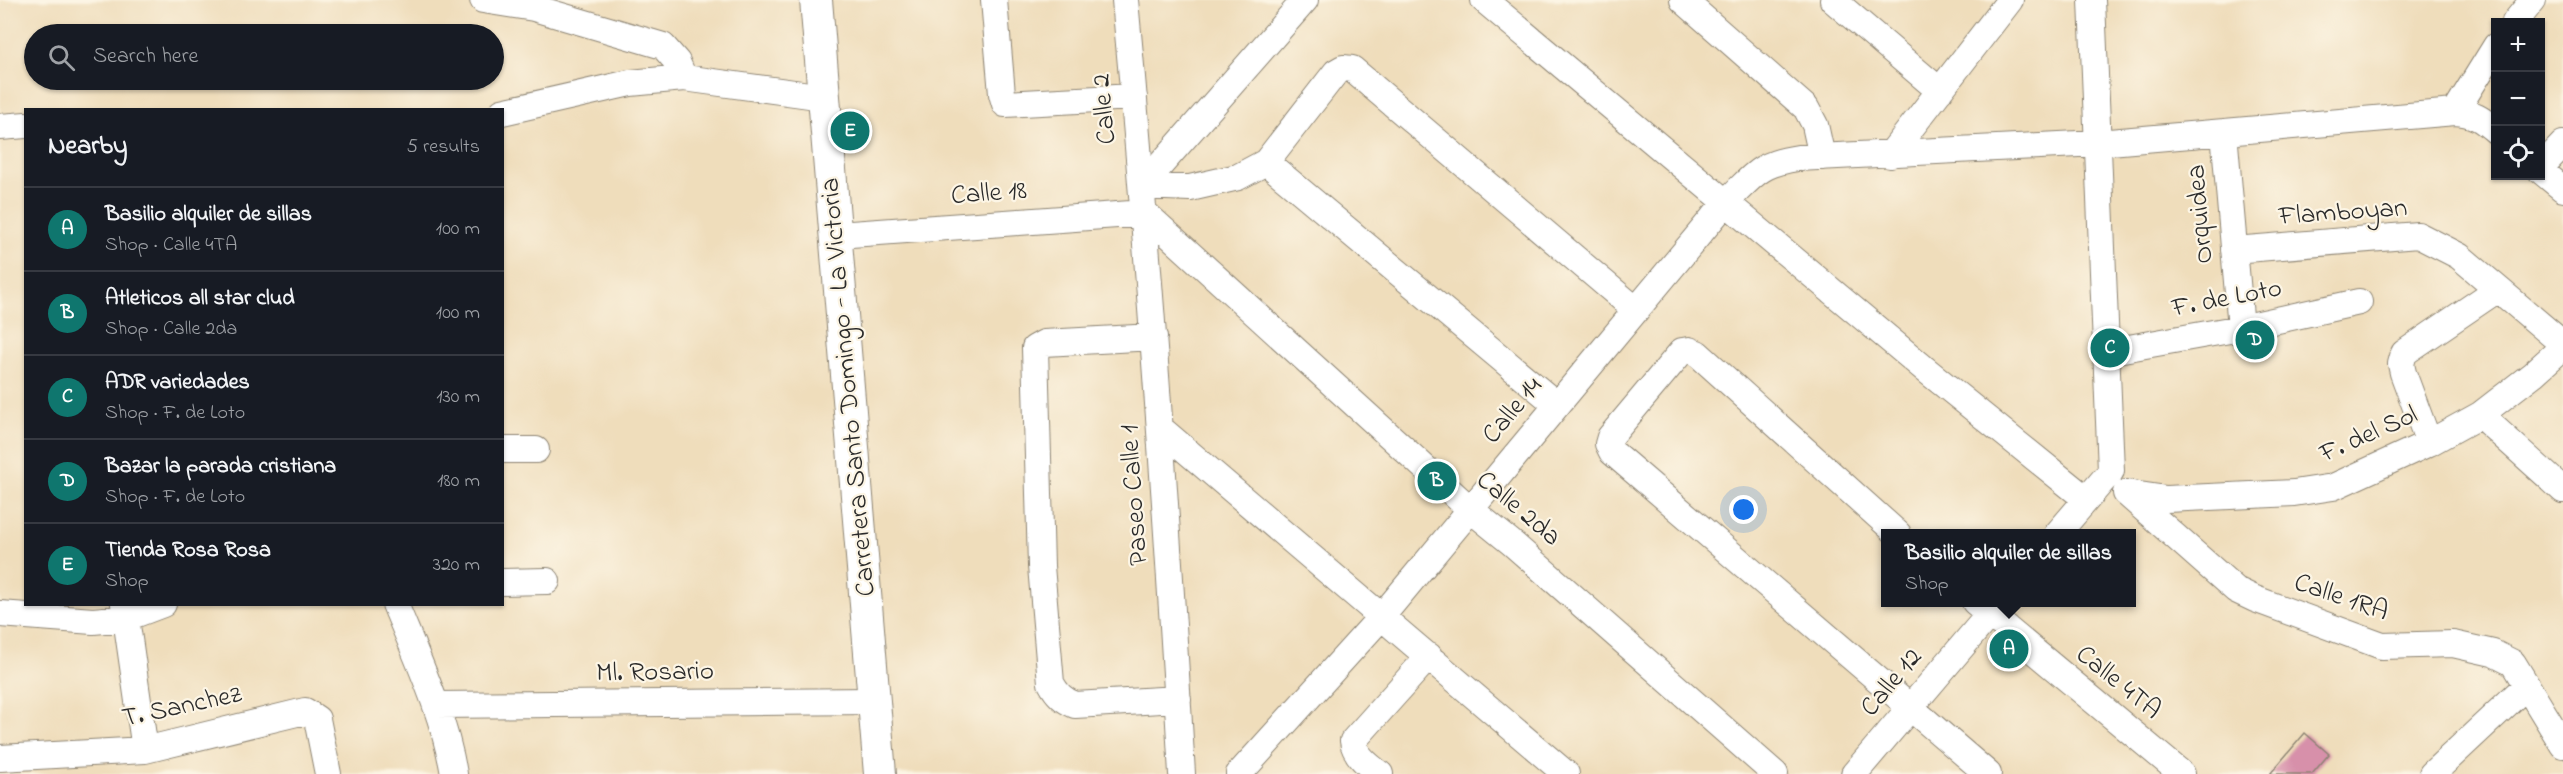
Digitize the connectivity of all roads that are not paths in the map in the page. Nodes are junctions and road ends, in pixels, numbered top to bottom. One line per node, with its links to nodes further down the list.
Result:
1 (483, 0): 14 (street)
2 (816, 0): 16 (main road, Carretera Santo Domingo - La Victoria)
3 (994, 0): 17 (street)
4 (1125, 0): 17 (street, Calle 2)
5 (1305, 0): 31 (street)
6 (1484, 0): 33 (street, F. del Sol)
7 (1683, 0): 27 (street)
8 (1833, 0): 15 (street)
9 (2092, 0): 24 (street)
10 (2534, 0): 12 (street)
11 (2000, 4): 15 (street)
12 (2518, 18)
13 (2491, 54): 19 (street)
14 (684, 78): 16 (street); 18 (street)
15 (1940, 91): 26 (street)
16 (824, 97): 35 (main road, Carretera Santo Domingo - La Victoria)
17 (1134, 97): 31 (street, Calle 2)
18 (504, 112)
19 (2455, 112): 22 (street); 23 (street)
20 (24, 125): 21 (street)
21 (0, 127)
22 (2491, 127)
23 (2224, 132): 24 (street); 36 (street, Orquidea)
24 (2098, 143): 26 (street); 43 (street)
25 (2563, 144): 29 (street)
26 (1890, 155): 27 (street)
27 (1822, 157): 33 (street, Calle 14)
28 (1266, 162): 31 (street); 39 (street); 44 (street)
29 (2545, 164)
30 (2545, 173): 32 (street)
31 (1142, 186): 34 (street, Calle 2)
32 (2563, 189)
33 (1726, 202): 39 (street, Calle 14); 50 (street, F. del Sol)
34 (1145, 213): 35 (street, Calle 18); 41 (street, Paseo Calle 1); 53 (street, Calle 2da)
35 (837, 235): 67 (main road, Carretera Santo Domingo - La Victoria)
36 (2234, 250): 37 (street, Flamboyan); 40 (street, Orquidea)
37 (2498, 289): 42 (street, Flamboyan); 47 (street)
38 (2359, 302): 40 (street, F. de Loto)
39 (1636, 310): 44 (street, Calle 14)
40 (2241, 328): 43 (street, F. de Loto)
41 (1154, 337): 46 (street, Paseo Calle 1); 66 (street)
42 (2563, 346): 45 (street, F. del Sol)
43 (2106, 352): 50 (street)
44 (1557, 405): 53 (street, Calle 14)
45 (2480, 415): 47 (street, F. del Sol); 51 (street)
46 (1161, 429): 63 (street); 66 (street, Paseo Calle 1)
47 (2429, 443): 52 (street, F. del Sol)
48 (504, 450): 49 (street)
49 (536, 450)
50 (2099, 484): 52 (street, F. del Sol); 55 (street)
51 (2563, 490)
52 (2126, 493): 65 (street, Calle 1RA)
53 (1470, 509): 63 (street, Calle 14); 80 (street, Calle 2da)
54 (1892, 529): 69 (street)
55 (2062, 529)
56 (547, 581): 57 (street)
57 (504, 582)
58 (152, 606): 61 (street)
59 (396, 606): 68 (street)
60 (1987, 607): 69 (street, Calle 12); 83 (street, Calle 4TA)
61 (125, 611): 62 (street); 71 (street)
62 (0, 614)
63 (1382, 616): 64 (street); 77 (street, Calle 14)
64 (1429, 657): 78 (street); 79 (street)
65 (2526, 686): 70 (street, Calle 1RA); 84 (street)
66 (1178, 699): 76 (street, Paseo Calle 1)
67 (875, 701): 68 (street, Ml. Rosario); 75 (main road, Carretera Santo Domingo - La Victoria)
68 (436, 705): 74 (street)
69 (1911, 706): 81 (street, Calle 12); 82 (street)
70 (2563, 745)
71 (145, 750): 72 (street, T. Sanchez); 73 (street, T. Sanchez)
72 (0, 758)
73 (328, 774)
74 (454, 774)
75 (880, 774)
76 (1182, 774)
77 (1239, 774)
78 (1380, 774)
79 (1566, 774)
80 (1775, 774)
81 (1854, 774)
82 (1988, 774)
83 (2182, 774)
84 (2432, 774)

